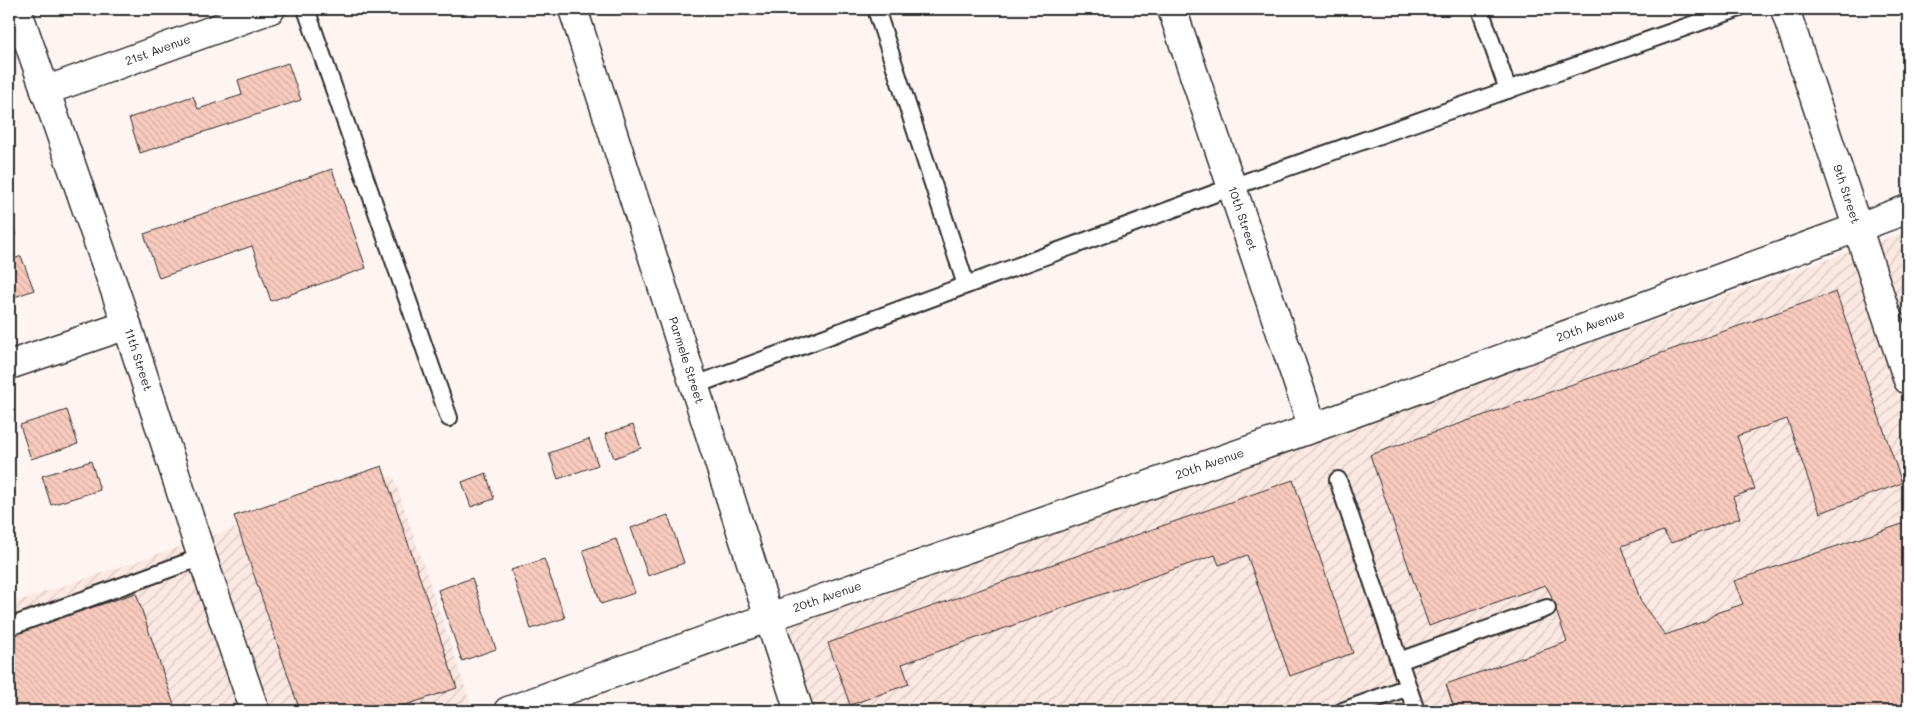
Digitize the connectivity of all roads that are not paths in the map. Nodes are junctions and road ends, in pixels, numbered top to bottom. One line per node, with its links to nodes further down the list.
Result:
1 (17, 9): 11 (street, 11th Street)
2 (271, 9): 11 (street, 21st Avenue)
3 (306, 9): 20 (lane)
4 (573, 9): 19 (street, Parmele Street)
5 (876, 9): 15 (lane)
6 (1172, 9): 12 (street, 10th Street)
7 (1480, 9): 10 (lane)
8 (1737, 9): 10 (lane)
9 (1785, 9): 14 (street, 9th Street)
10 (1508, 90): 12 (lane)
11 (45, 91): 16 (street, 11th Street)
12 (1232, 187): 15 (lane); 21 (street, 10th Street)
13 (1908, 209): 14 (street, 20th Avenue)
14 (1858, 227): 18 (street, 9th Street); 21 (street, 20th Avenue)
15 (966, 286): 19 (lane)
16 (127, 326): 17 (street); 23 (street, 11th Street)
17 (9, 366)
18 (1908, 380)
19 (693, 386): 25 (street, Parmele Street)
20 (449, 418)
21 (1313, 428): 25 (street, 20th Avenue)
22 (1338, 480): 27 (lane)
23 (202, 557): 26 (lane); 29 (street, 11th Street)
24 (1547, 608): 27 (lane)
25 (768, 618): 30 (street, 20th Avenue); 31 (street, Parmele Street)
26 (9, 627)
27 (1399, 661): 28 (lane)
28 (1408, 687): 32 (lane); 33 (lane)
29 (255, 711)
30 (508, 711)
31 (798, 711)
32 (1343, 711)
33 (1416, 711)

